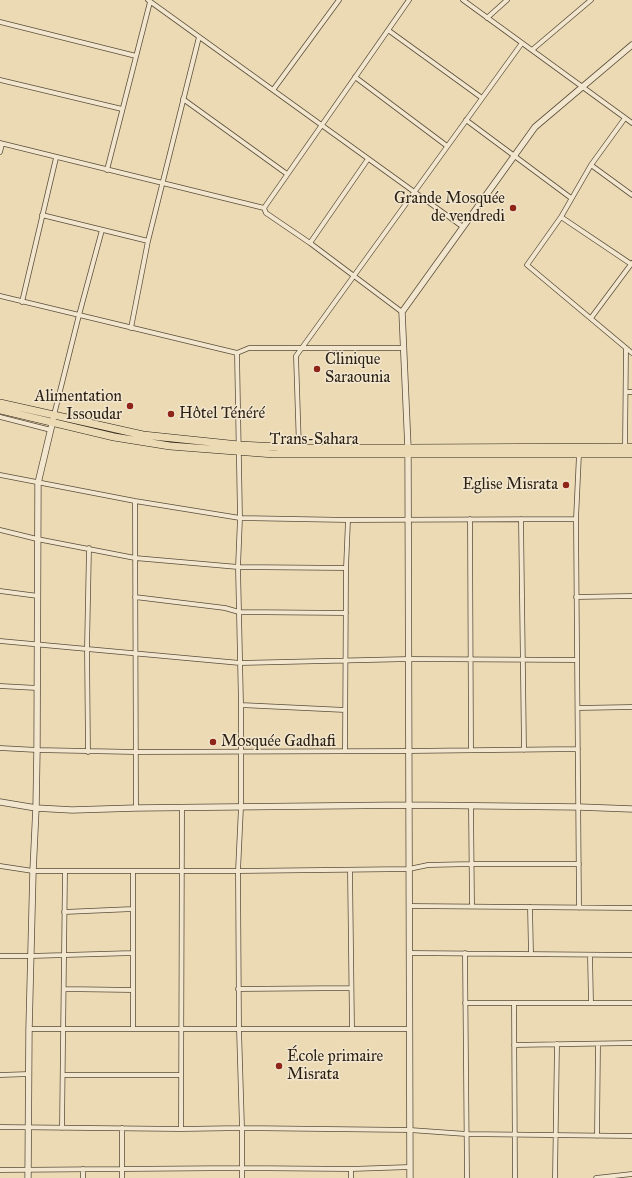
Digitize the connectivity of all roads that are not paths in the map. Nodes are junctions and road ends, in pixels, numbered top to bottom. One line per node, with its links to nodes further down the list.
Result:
1 (339, 0): 18 (street)
2 (410, 0): 9 (street)
3 (463, 0): 7 (street)
4 (507, 0): 7 (street)
5 (591, 0): 13 (street)
6 (149, 1): 10 (street); 14 (street)
7 (487, 18): 11 (street)
8 (0, 22): 14 (street)
9 (388, 30): 15 (street); 19 (street)
10 (199, 37): 18 (street); 20 (street)
11 (522, 43): 13 (street); 19 (street)
12 (632, 45): 17 (street)
13 (532, 50): 17 (street)
14 (136, 56): 21 (street)
15 (355, 77): 25 (street); 27 (street)
16 (0, 80): 21 (street)
17 (583, 88): 22 (street); 29 (street)
18 (273, 90): 25 (street)
19 (482, 98): 23 (street)
20 (184, 99): 34 (street); 35 (street)
21 (122, 110): 33 (street)
22 (625, 118): 24 (street); 32 (street)
23 (466, 120): 27 (street); 29 (street)
24 (632, 123)
25 (322, 125): 31 (street); 34 (street)
26 (1, 144): 28 (street); 30 (street)
27 (447, 146): 36 (street)
28 (0, 152)
29 (515, 156): 38 (street); 42 (street)
30 (56, 158): 33 (street); 40 (street)
31 (368, 159): 36 (street); 45 (street)
32 (591, 165): 37 (street); 38 (street)
33 (107, 170): 35 (street)
34 (287, 174): 39 (street)
35 (163, 183): 39 (street); 44 (street)
36 (414, 192): 42 (street); 47 (street)
37 (632, 195)
38 (571, 198): 41 (street)
39 (264, 208): 45 (street)
40 (42, 215): 43 (street); 49 (street)
41 (561, 217): 46 (street); 52 (street)
42 (463, 227): 50 (street)
43 (102, 230): 44 (street); 51 (street)
44 (148, 240): 53 (street)
45 (310, 243): 47 (street)
46 (631, 263): 52 (street)
47 (354, 276): 50 (street); 54 (street)
48 (0, 296): 49 (street)
49 (22, 302): 51 (street)
50 (402, 312): 55 (street)
51 (79, 315): 53 (street); 63 (street)
52 (591, 318): 56 (street)
53 (131, 328): 57 (street)
54 (303, 348): 55 (street); 57 (street); 67 (street)
55 (404, 348): 70 (street)
56 (626, 348): 58 (street); 59 (street)
57 (237, 353): 66 (street)
58 (632, 353)
59 (626, 392): 60 (street); 68 (street)
60 (632, 392)
61 (0, 403): 63 (main road, Trans-Sahara)
62 (0, 410): 65 (main road, Trans-Sahara)
63 (54, 415): 65 (street); 66 (main road, Trans-Sahara)
64 (0, 417): 65 (street)
65 (51, 426): 66 (main road, Trans-Sahara); 74 (street)
66 (239, 448): 67 (main road, Trans-Sahara); 69 (main road, Trans-Sahara); 76 (street)
67 (299, 448): 69 (main road, Trans-Sahara)
68 (628, 450): 71 (main road, Trans-Sahara); 72 (main road, Trans-Sahara)
69 (314, 451): 70 (main road, Trans-Sahara)
70 (408, 451): 71 (main road, Trans-Sahara); 77 (street)
71 (550, 451): 72 (main road, Trans-Sahara)
72 (579, 454): 80 (street)
73 (0, 475): 74 (street)
74 (38, 483): 75 (street); 83 (street)
75 (135, 501): 76 (street); 85 (street)
76 (240, 518): 81 (street); 86 (street)
77 (408, 519): 78 (street); 81 (street); 99 (street)
78 (470, 519): 79 (street); 100 (street)
79 (521, 519): 80 (street); 102 (street)
80 (576, 519): 91 (street)
81 (348, 520): 87 (street)
82 (0, 530): 83 (street)
83 (37, 539): 84 (street); 89 (street)
84 (89, 548): 85 (street); 97 (street)
85 (135, 558): 86 (street); 92 (street)
86 (238, 567): 87 (street); 93 (street)
87 (346, 568): 94 (street)
88 (0, 591): 89 (street)
89 (38, 596): 96 (street)
90 (632, 596): 91 (street)
91 (576, 597): 103 (street)
92 (135, 598): 93 (street); 98 (street)
93 (239, 612): 94 (street); 104 (street)
94 (346, 613): 101 (street)
95 (0, 641): 96 (street)
96 (38, 645): 97 (street); 106 (street)
97 (87, 648): 98 (street); 119 (street)
98 (135, 653): 104 (street); 120 (street)
99 (409, 659): 100 (street); 101 (street); 118 (street)
100 (471, 659): 102 (street); 114 (street)
101 (345, 660): 104 (street); 110 (street)
102 (523, 660): 103 (street); 115 (street)
103 (577, 660): 109 (street)
104 (240, 664): 107 (street)
105 (0, 686): 106 (street)
106 (37, 688): 113 (street)
107 (241, 705): 110 (street); 116 (street)
108 (632, 707): 109 (street)
109 (578, 708): 112 (street)
110 (345, 710): 117 (street)
111 (0, 748): 113 (street)
112 (578, 749): 115 (street); 125 (street)
113 (37, 750): 119 (street); 126 (street)
114 (471, 750): 115 (street); 118 (street)
115 (524, 750)
116 (241, 751): 117 (street); 120 (street); 124 (street)
117 (345, 751): 118 (street)
118 (409, 751): 122 (street)
119 (88, 752): 120 (street)
120 (136, 752): 127 (street)
121 (0, 802): 126 (street)
122 (409, 805): 123 (street); 124 (street); 134 (street)
123 (471, 806): 125 (street); 130 (street)
124 (241, 807): 128 (street); 139 (street)
125 (578, 807): 129 (street); 131 (street)
126 (36, 808): 127 (street); 135 (street)
127 (136, 808): 128 (street)
128 (182, 808): 138 (street)
129 (632, 809)
130 (471, 864): 131 (street); 134 (street); 141 (street)
131 (579, 864): 143 (street)
132 (0, 866): 135 (street)
133 (350, 870): 134 (street); 139 (street); 156 (street)
134 (409, 870): 140 (street)
135 (33, 871): 136 (street); 155 (street)
136 (65, 871): 137 (street); 146 (street)
137 (133, 871): 138 (street); 145 (street)
138 (182, 871): 139 (street); 167 (street)
139 (238, 871): 157 (street)
140 (409, 906): 141 (street); 148 (street)
141 (472, 906): 142 (street)
142 (530, 907): 143 (street); 150 (street)
143 (579, 908): 144 (street)
144 (632, 908)
145 (133, 909): 146 (street); 147 (street)
146 (64, 912): 151 (street)
147 (133, 953): 151 (street); 159 (street)
148 (409, 953): 149 (street); 169 (street)
149 (465, 953): 150 (street); 160 (street)
150 (531, 954): 152 (street)
151 (64, 955): 155 (street); 158 (street)
152 (590, 955): 153 (street); 162 (street)
153 (632, 955)
154 (0, 956): 155 (street)
155 (31, 956): 164 (street)
156 (351, 988): 157 (street); 170 (street)
157 (238, 989): 168 (street)
158 (64, 990): 159 (street); 165 (street)
159 (133, 990): 166 (street)
160 (465, 1003): 161 (street); 186 (street)
161 (514, 1003): 162 (street); 174 (street)
162 (591, 1003): 163 (street)
163 (632, 1003)
164 (29, 1029): 165 (street); 175 (street)
165 (63, 1029): 166 (street); 177 (street)
166 (133, 1029): 167 (street)
167 (181, 1029): 168 (street); 178 (street)
168 (239, 1029): 170 (street); 183 (street)
169 (410, 1029): 170 (street); 185 (street)
170 (352, 1030)
171 (632, 1043): 173 (street)
172 (557, 1044): 173 (street); 174 (street); 188 (street)
173 (598, 1044): 189 (street)
174 (514, 1045): 187 (street)
175 (29, 1074): 176 (street); 180 (street)
176 (0, 1075)
177 (63, 1075): 178 (street); 181 (street)
178 (181, 1075): 184 (street)
179 (0, 1127): 180 (street)
180 (29, 1127): 181 (street); 197 (street)
181 (62, 1128): 182 (street)
182 (122, 1128): 184 (street); 194 (street)
183 (242, 1128): 184 (street); 185 (street); 192 (street)
184 (181, 1129)
185 (410, 1130): 186 (street); 191 (street)
186 (466, 1134): 187 (street); 205 (street)
187 (516, 1134): 188 (street); 206 (street)
188 (556, 1135): 189 (street); 207 (street)
189 (597, 1136): 190 (street)
190 (632, 1136)
191 (410, 1167): 195 (street); 204 (street)
192 (241, 1168): 194 (street); 195 (street); 202 (street)
193 (83, 1169): 194 (street); 197 (street); 200 (street)
194 (122, 1169): 201 (street)
195 (351, 1169): 203 (street)
196 (0, 1170): 197 (street)
197 (28, 1170): 199 (street)
198 (632, 1174): 208 (street)
199 (28, 1178)
200 (83, 1178)
201 (122, 1178)
202 (242, 1178)
203 (351, 1178)
204 (410, 1178)
205 (467, 1178)
206 (515, 1178)
207 (555, 1178)
208 (596, 1178)

